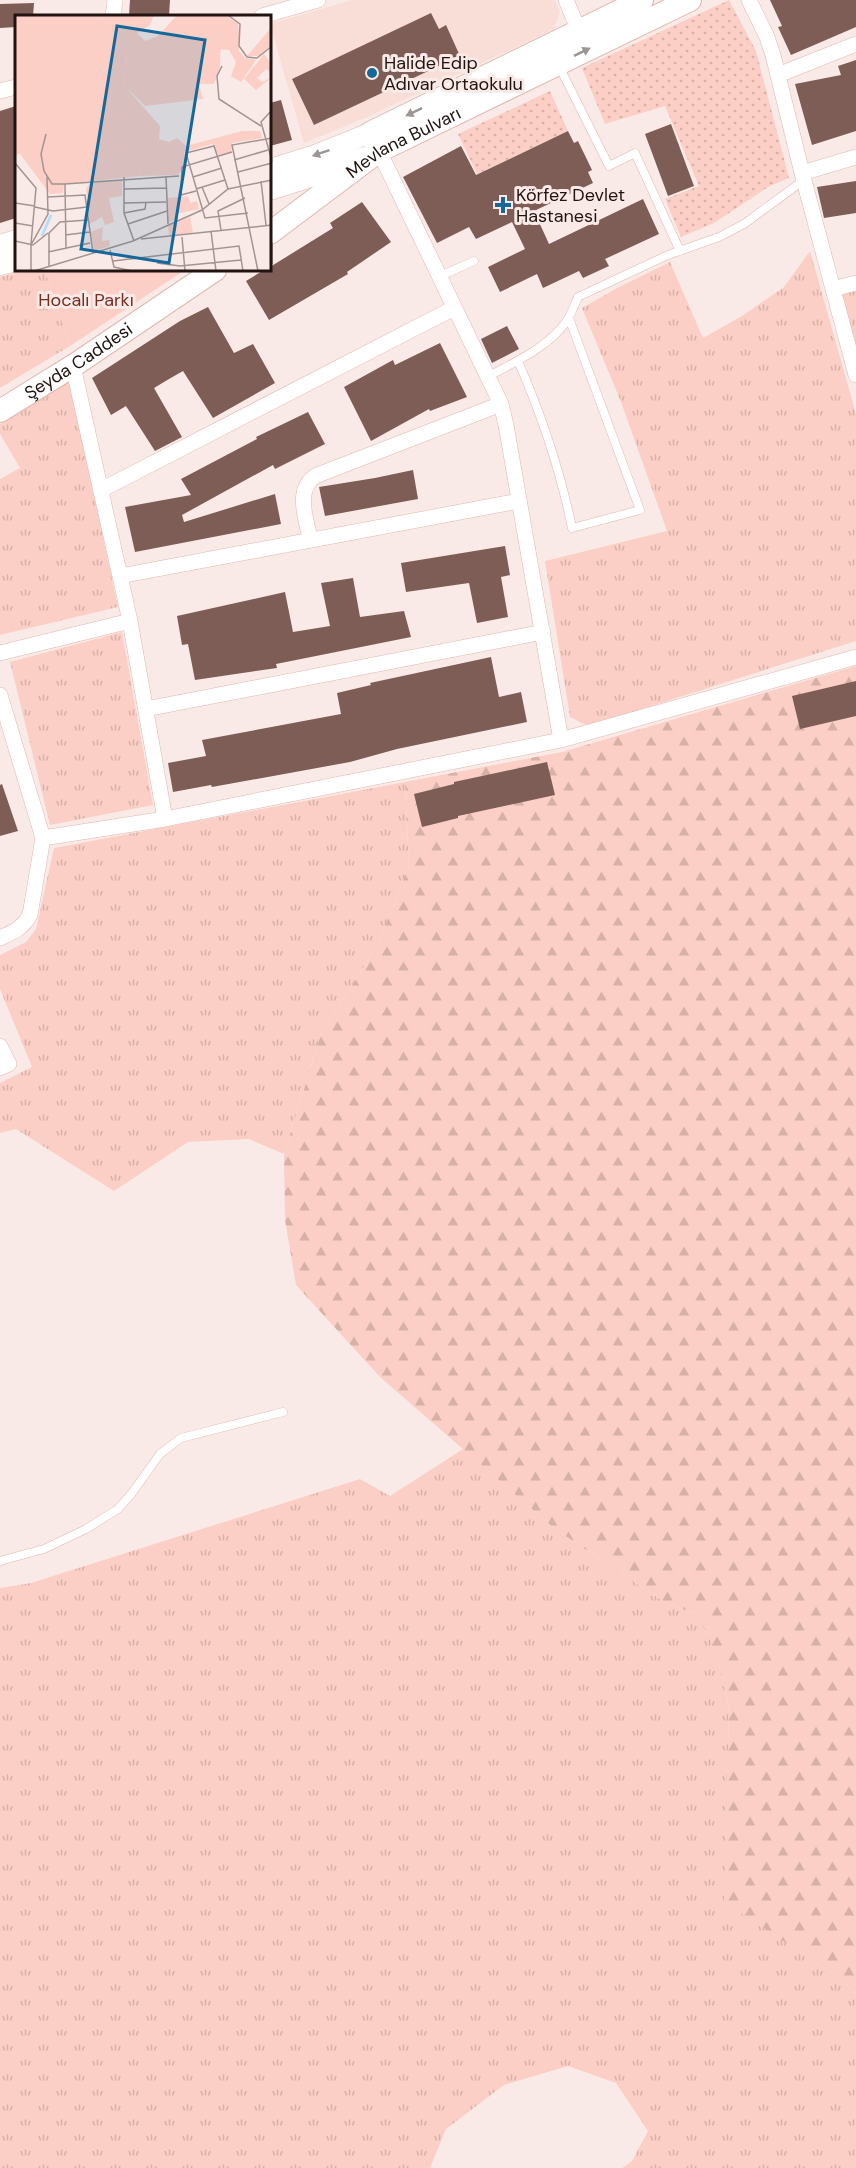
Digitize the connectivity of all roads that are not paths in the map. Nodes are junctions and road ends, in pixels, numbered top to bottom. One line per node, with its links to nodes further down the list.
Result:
1 (115, 0): 7 (street)
2 (318, 0): 8 (street)
3 (566, 0): 9 (street)
4 (642, 0): 9 (main road, Mevlana Bulvarı)
5 (690, 0): 11 (main road, Mevlana Bulvarı, one-way to 5)
6 (749, 0): 12 (street)
7 (113, 15)
8 (266, 15)
9 (579, 31): 11 (main road, Mevlana Bulvarı)
10 (856, 44): 12 (street)
11 (554, 55): 15 (main road, Mevlana Bulvarı); 23 (lane)
12 (778, 75): 18 (street)
13 (15, 87): 14 (street)
14 (0, 91)
15 (374, 142): 17 (street, Mevlana Bulvarı, one-way to 17); 19 (street, Mevlana Bulvarı); 20 (main road); 28 (street)
16 (856, 157): 18 (street)
17 (272, 168)
18 (803, 176): 23 (lane); 30 (street)
19 (272, 189)
20 (272, 232)
21 (15, 240): 22 (street)
22 (0, 244)
23 (680, 251): 32 (lane)
24 (15, 261): 26 (street)
25 (474, 261): 28 (lane)
26 (0, 265)
27 (212, 272): 34 (main road, Şeyda Caddesi)
28 (438, 277): 31 (street)
29 (856, 283): 30 (street)
30 (833, 289): 35 (street)
31 (453, 308): 36 (street); 39 (street)
32 (569, 318): 33 (lane); 33 (lane)
33 (518, 361): 36 (lane)
34 (73, 366): 38 (main road, Şeyda Caddesi); 39 (street)
35 (856, 375)
36 (487, 376): 37 (street)
37 (501, 404): 40 (street); 41 (street)
38 (0, 411)
39 (100, 490): 42 (street)
40 (519, 501): 41 (street); 44 (street)
41 (310, 539): 42 (street)
42 (120, 576): 43 (street)
43 (130, 621): 45 (street); 48 (street)
44 (543, 632): 48 (street); 49 (street)
45 (0, 653)
46 (856, 657): 49 (street)
47 (0, 695): 51 (street)
48 (146, 709): 50 (street)
49 (561, 740): 50 (street)
50 (165, 819): 51 (street)
51 (43, 838): 52 (street)
52 (0, 938)
53 (0, 1046): 54 (street)
54 (0, 1068)
55 (283, 1412): 56 (lane)
56 (0, 1561)

